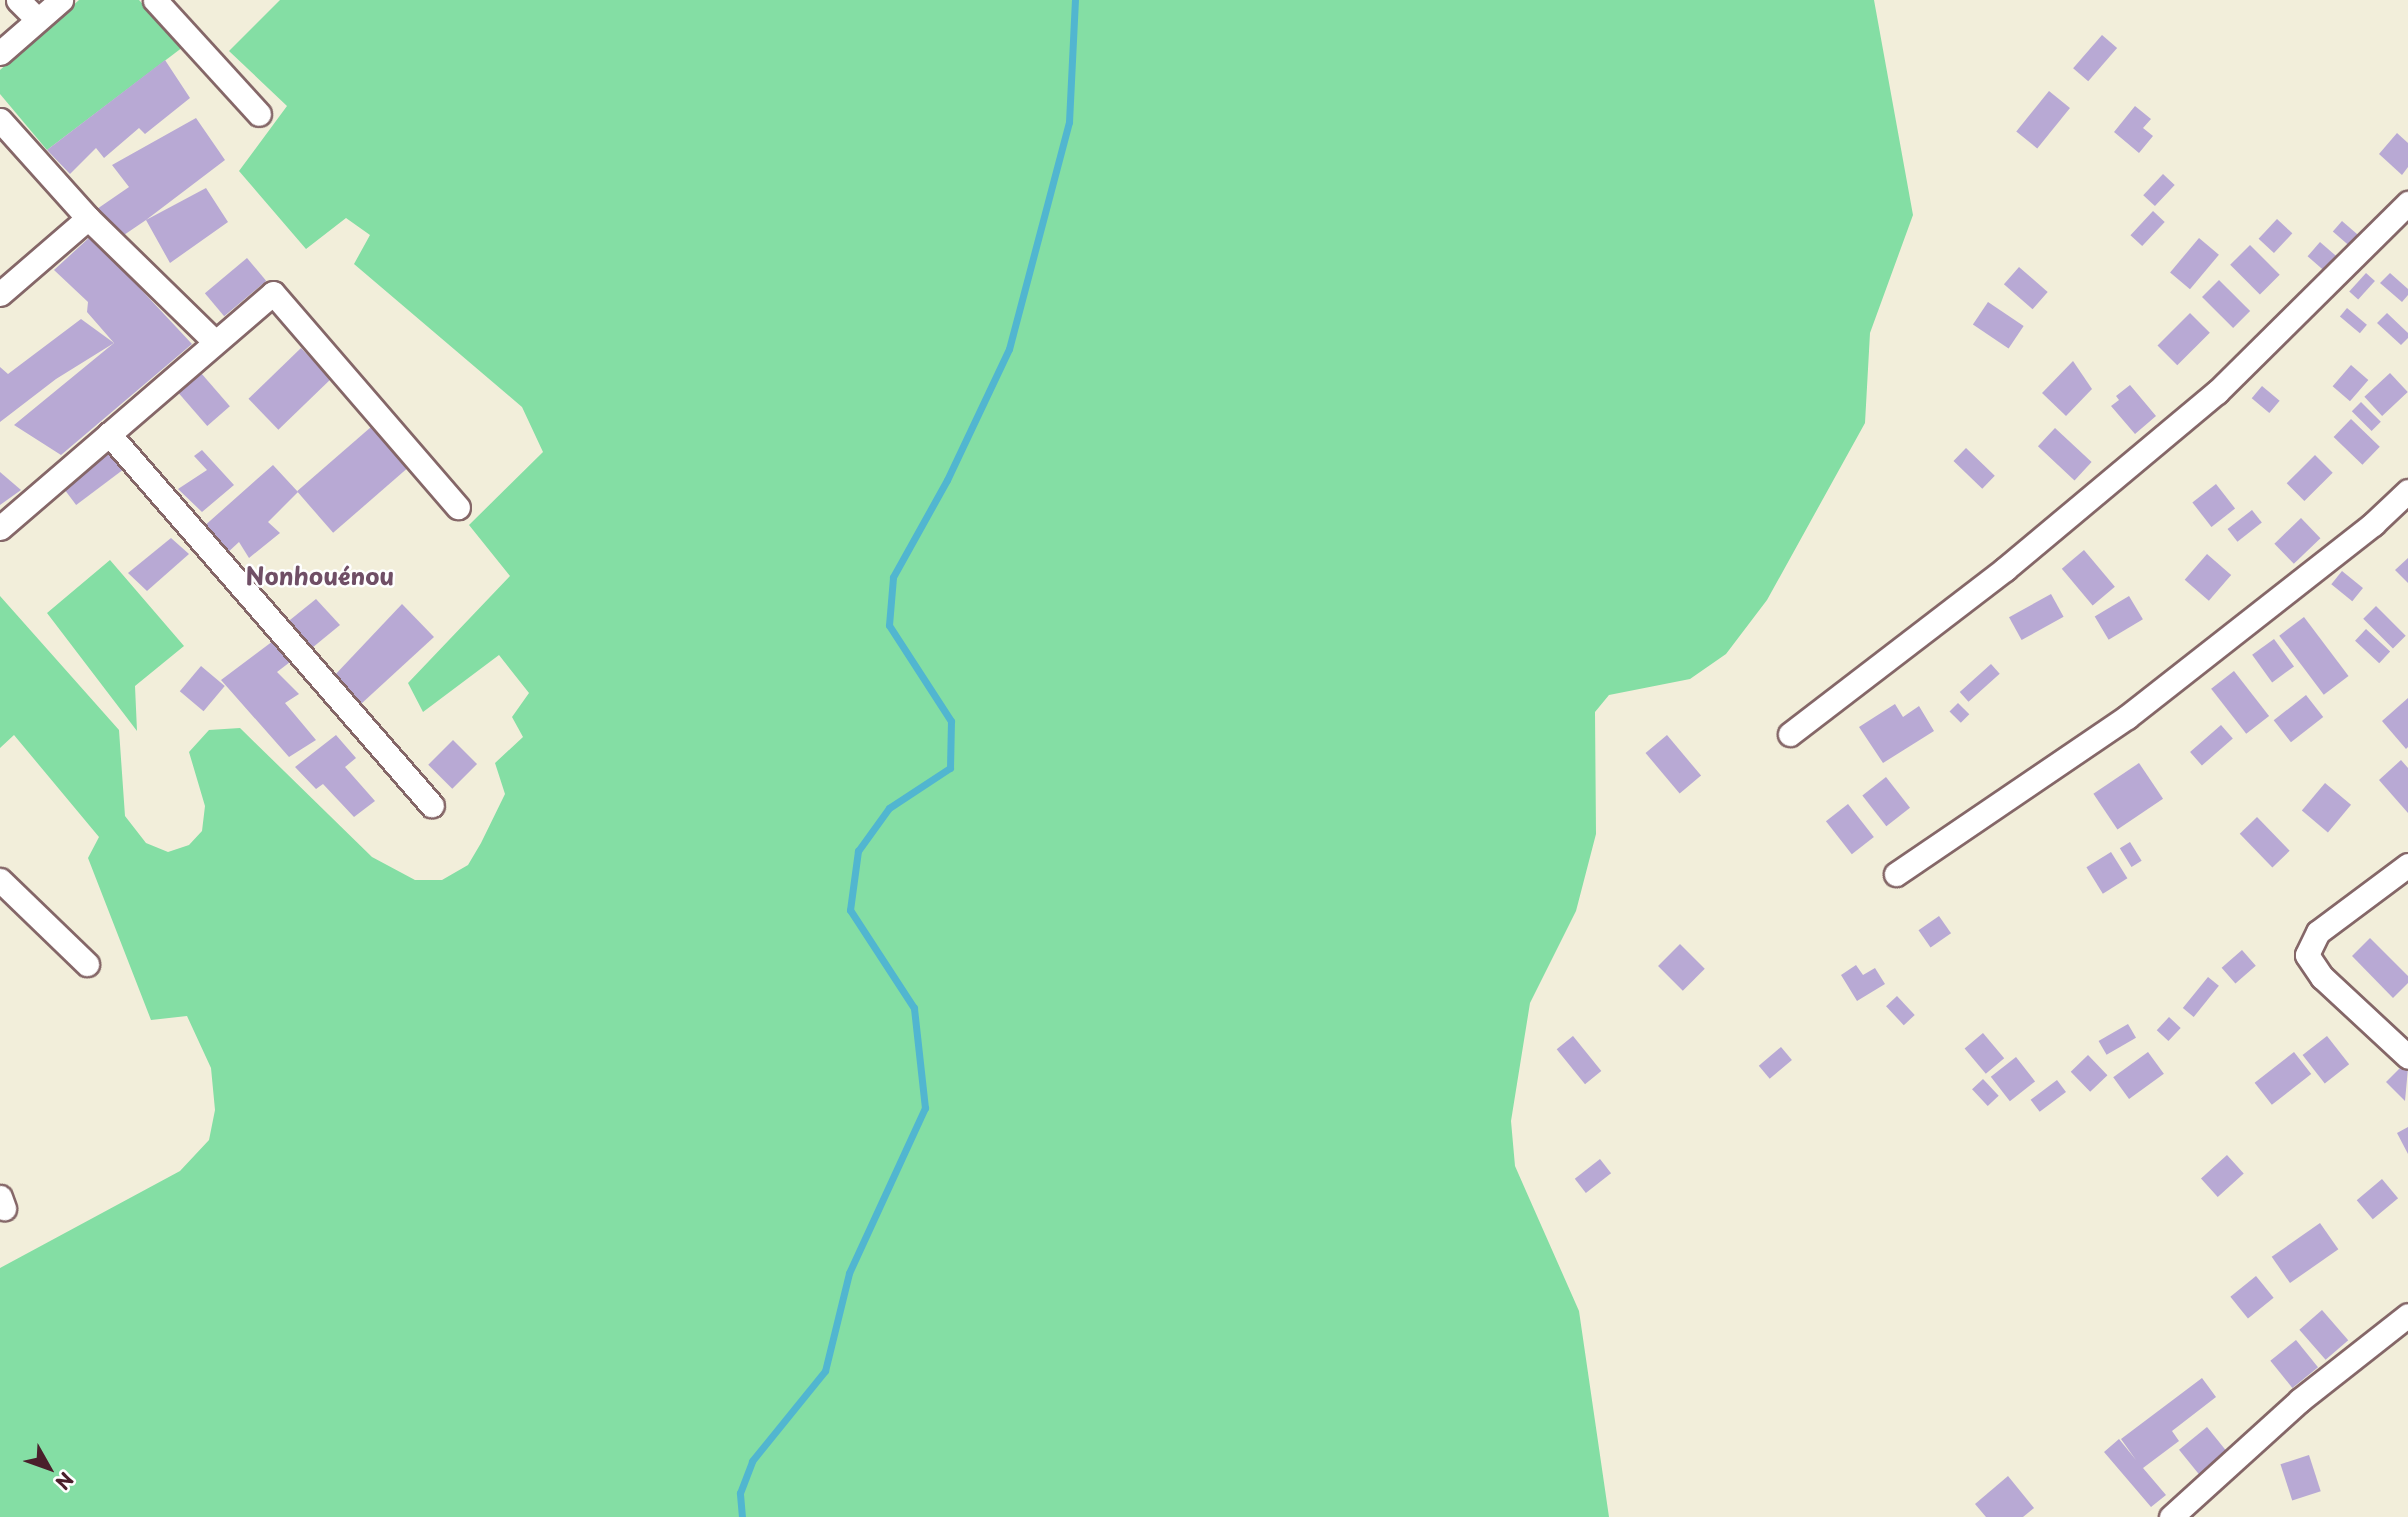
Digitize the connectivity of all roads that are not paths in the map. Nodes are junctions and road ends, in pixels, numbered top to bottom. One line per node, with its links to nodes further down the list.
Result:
1 (18, 0): 4 (street)
2 (61, 0): 4 (street)
3 (155, 0): 6 (street)
4 (37, 19): 5 (street)
5 (0, 53)
6 (259, 114)
7 (0, 120): 9 (street)
8 (2408, 203): 16 (street)
9 (88, 218): 10 (street); 11 (street)
10 (0, 294)
11 (215, 342): 12 (street); 14 (street)
12 (109, 434): 15 (street); 17 (street)
13 (2408, 491): 19 (street)
14 (458, 507)
15 (0, 528)
16 (1790, 734)
17 (432, 805)
18 (2408, 865): 22 (street)
19 (1896, 874)
20 (0, 880): 21 (street)
21 (87, 964)
22 (2408, 1057)
23 (2408, 1315): 24 (street)
24 (2171, 1517)

